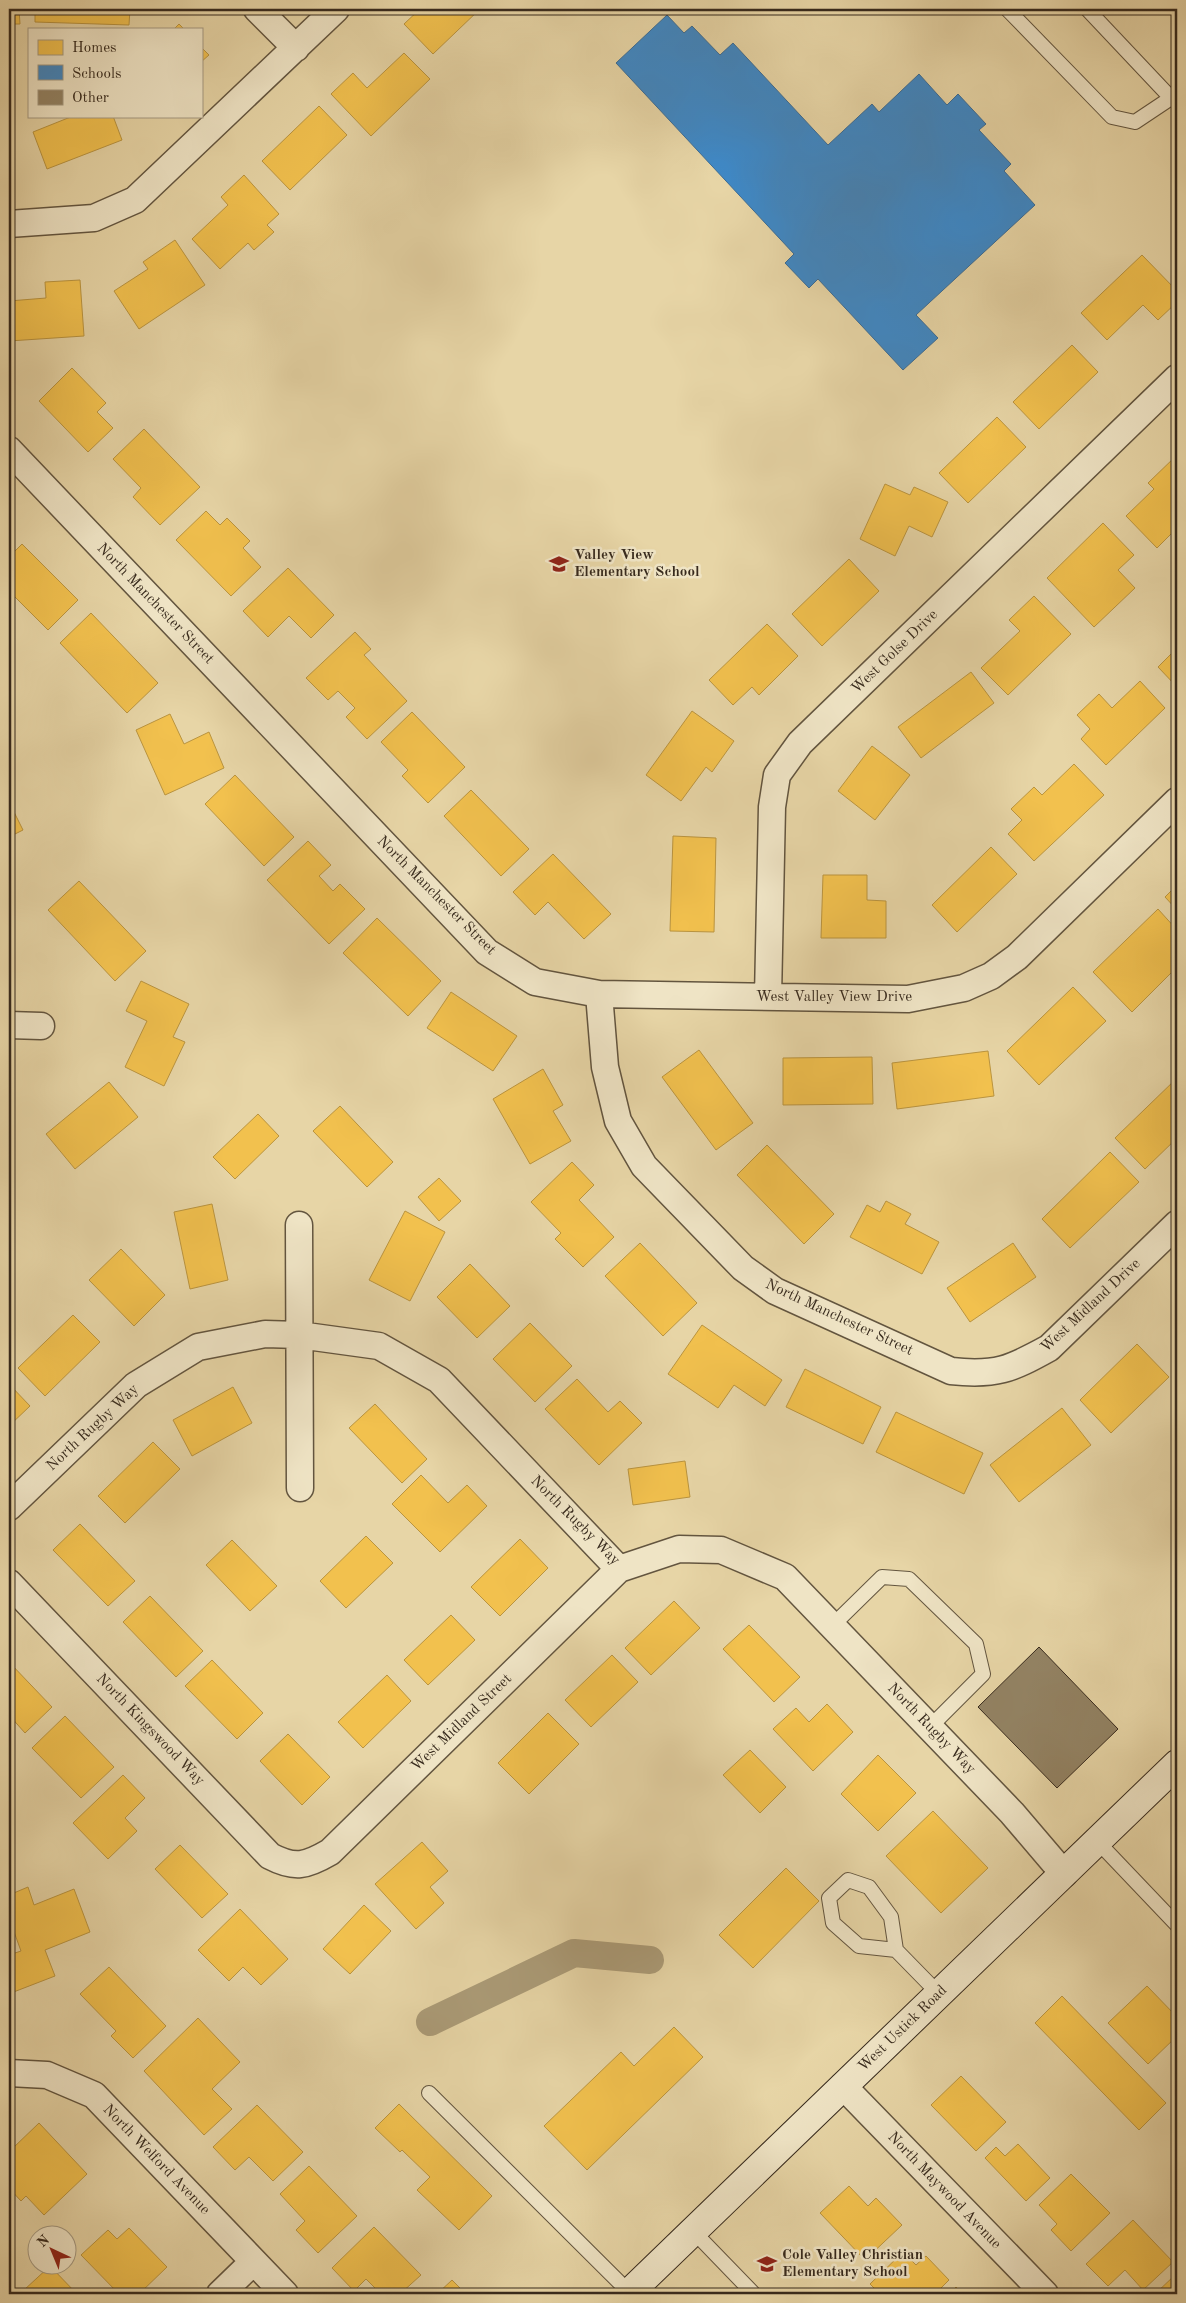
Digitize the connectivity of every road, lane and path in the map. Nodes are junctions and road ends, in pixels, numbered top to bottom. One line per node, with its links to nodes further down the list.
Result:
1 (257, 9): 5 (street)
2 (336, 9): 5 (street)
3 (1007, 9): 6 (lane)
4 (1087, 9): 6 (lane)
5 (296, 48): 7 (street)
6 (1174, 95)
7 (9, 224)
8 (1177, 378): 12 (street, West Golse Drive)
9 (9, 450): 11 (street, North Manchester Street)
10 (1177, 801): 12 (street, West Valley View Drive)
11 (599, 994): 12 (street, West Valley View Drive); 18 (street, North Manchester Street)
12 (768, 997)
13 (9, 1025): 14 (street)
14 (41, 1026)
15 (299, 1224): 17 (street)
16 (1177, 1224): 18 (street, West Midland Drive)
17 (299, 1335): 19 (street); 20 (street, North Rugby Way); 21 (street, North Rugby Way)
18 (994, 1373)
19 (300, 1488)
20 (9, 1507)
21 (619, 1569): 23 (street, North Rugby Way); 27 (street, West Midland Street)
22 (9, 1583): 27 (street, North Kingswood Way)
23 (832, 1626): 24 (street, North Rugby Way); 24 (lane)
24 (930, 1728): 28 (street, North Rugby Way)
25 (1177, 1764): 26 (main road, West Ustick Road)
26 (1097, 1841): 28 (main road, West Ustick Road); 29 (lane)
27 (299, 1866)
28 (1064, 1874): 31 (main road, West Ustick Road)
29 (1177, 1924)
30 (896, 1950): 30 (lane); 31 (lane)
31 (939, 1994): 33 (main road, West Ustick Road)
32 (9, 2073): 36 (street, North Welford Avenue)
33 (843, 2086): 35 (main road, West Ustick Road); 41 (street, North Maywood Avenue)
34 (429, 2093): 39 (lane)
35 (694, 2232): 39 (main road, West Ustick Road); 40 (lane)
36 (253, 2262): 37 (street); 38 (street, North Welford Avenue)
37 (220, 2294)
38 (285, 2294)
39 (629, 2294)
40 (754, 2294)
41 (1045, 2294)

